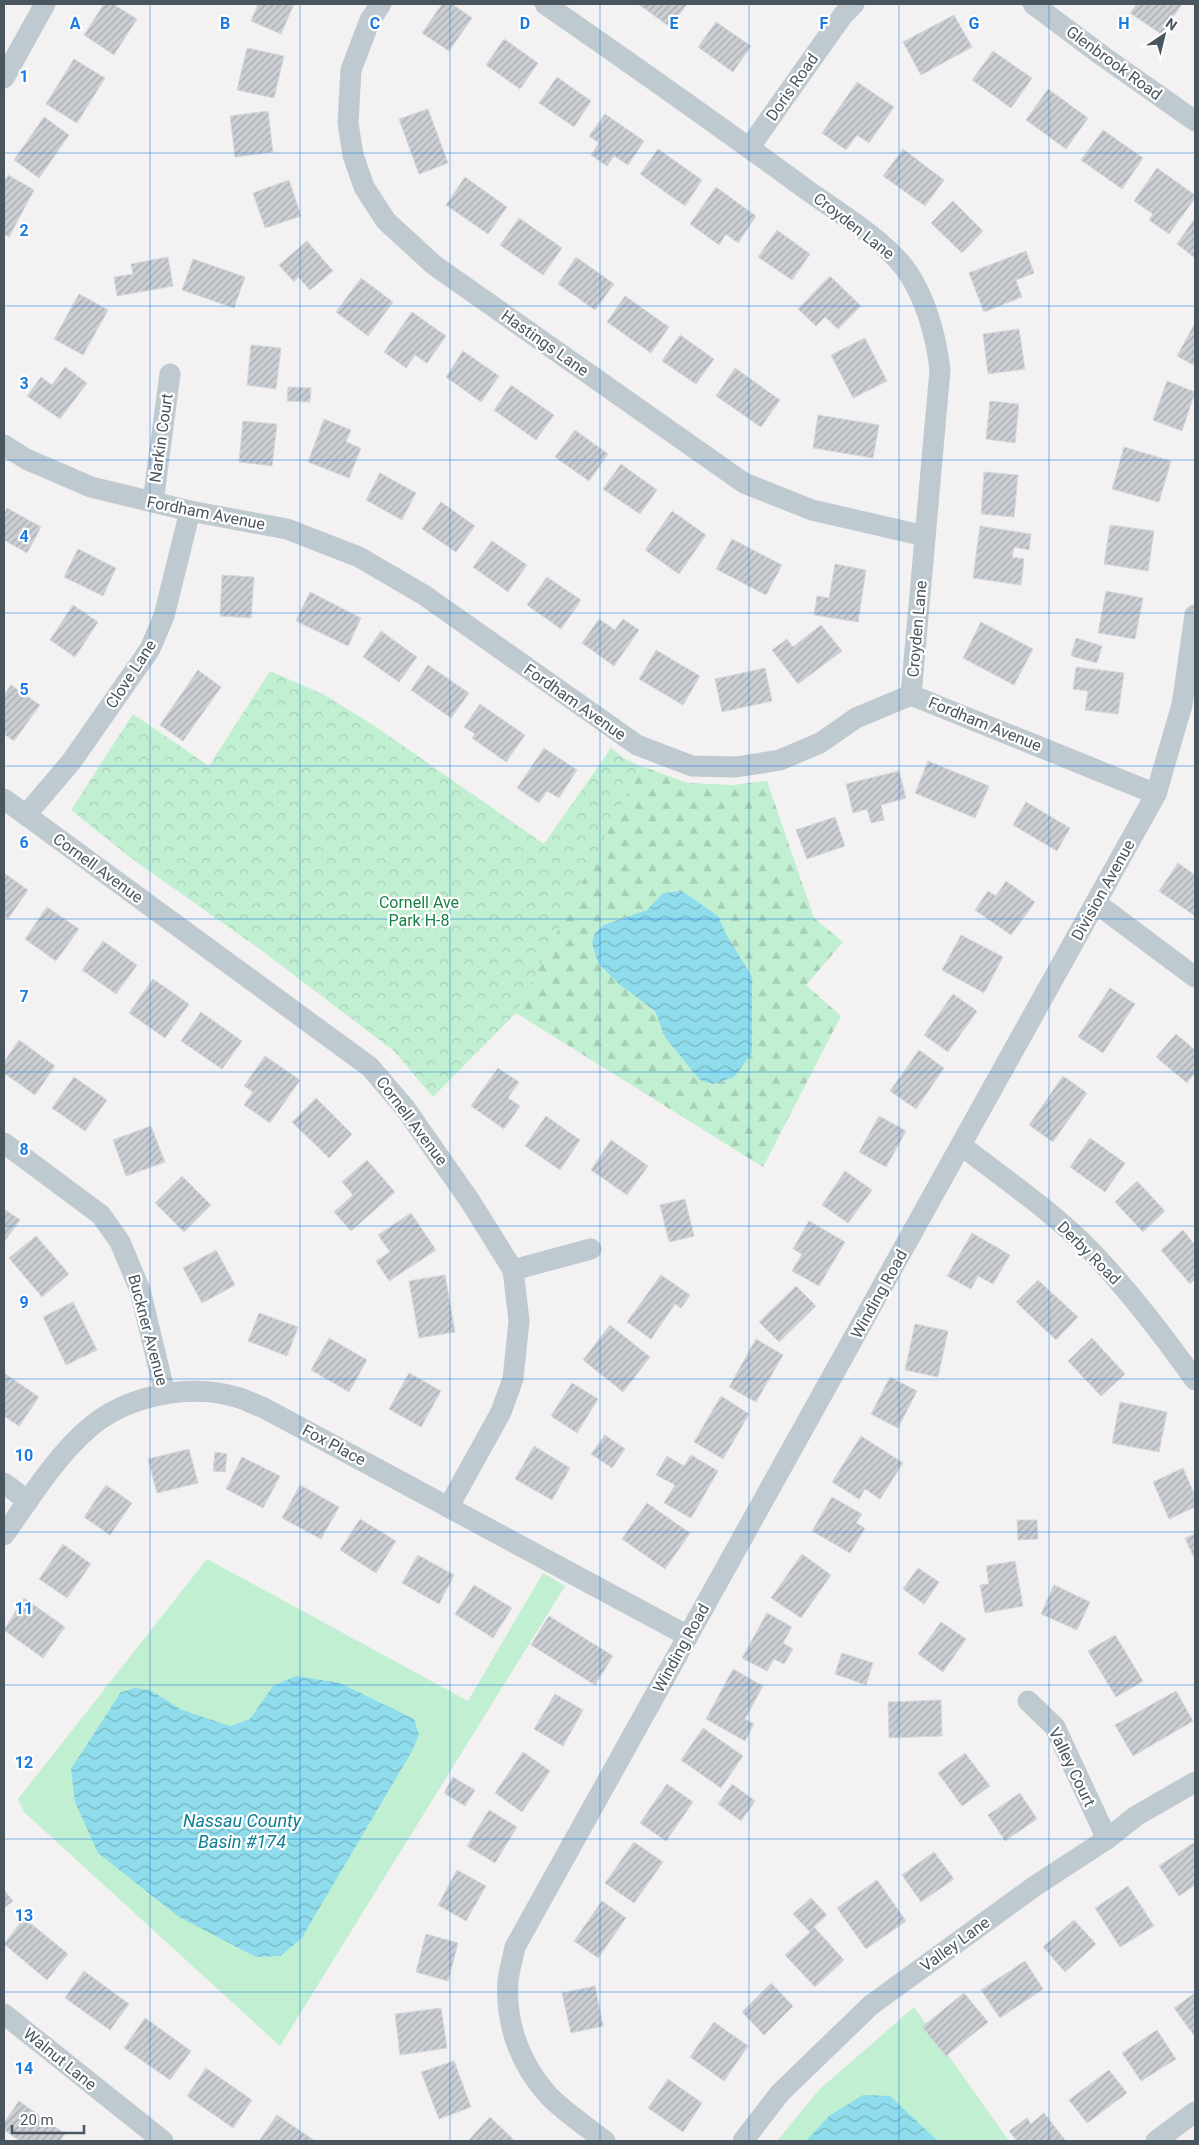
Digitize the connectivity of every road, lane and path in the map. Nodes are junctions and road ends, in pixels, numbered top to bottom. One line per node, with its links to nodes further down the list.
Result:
1 (45, 4): 6 (street)
2 (381, 4): 13 (street, Hastings Lane)
3 (545, 4): 8 (street, Croyden Lane)
4 (854, 4): 8 (street, Doris Road)
5 (1033, 4): 7 (street, Glenbrook Road)
6 (4, 78)
7 (1193, 113)
8 (749, 148): 13 (street, Croyden Lane)
9 (170, 374): 11 (street, Narkin Court)
10 (4, 446): 11 (street, Fordham Avenue)
11 (152, 502): 12 (street, Fordham Avenue)
12 (190, 511): 15 (street, Fordham Avenue); 18 (street, Clove Lane)
13 (925, 536): 15 (street, Croyden Lane)
14 (1195, 619): 16 (street, Division Avenue)
15 (911, 695): 16 (street, Fordham Avenue)
16 (1156, 794): 19 (street, Division Avenue)
17 (4, 799): 18 (street, Cornell Avenue)
18 (26, 815): 24 (street, Cornell Avenue)
19 (1096, 902): 20 (street); 22 (street, Division Avenue)
20 (1195, 977)
21 (4, 1143): 26 (street, Buckner Avenue)
22 (962, 1146): 25 (street, Derby Road); 31 (street, Winding Road)
23 (591, 1249): 24 (street)
24 (513, 1270): 29 (street, Cornell Avenue)
25 (1195, 1380)
26 (165, 1394): 28 (street, Fox Place); 29 (street, Fox Place)
27 (4, 1483): 28 (street)
28 (28, 1501): 30 (street, Fox Place)
29 (449, 1506): 31 (street, Fox Place)
30 (4, 1535)
31 (688, 1636): 38 (street, Winding Road)
32 (1028, 1701): 34 (street, Valley Court)
33 (1195, 1782): 34 (street, Valley Lane)
34 (1107, 1838): 39 (street, Valley Lane)
35 (4, 2014): 37 (street, Walnut Lane)
36 (1195, 2112): 40 (street)
37 (163, 2141)
38 (604, 2141)
39 (743, 2141)
40 (1156, 2141)

